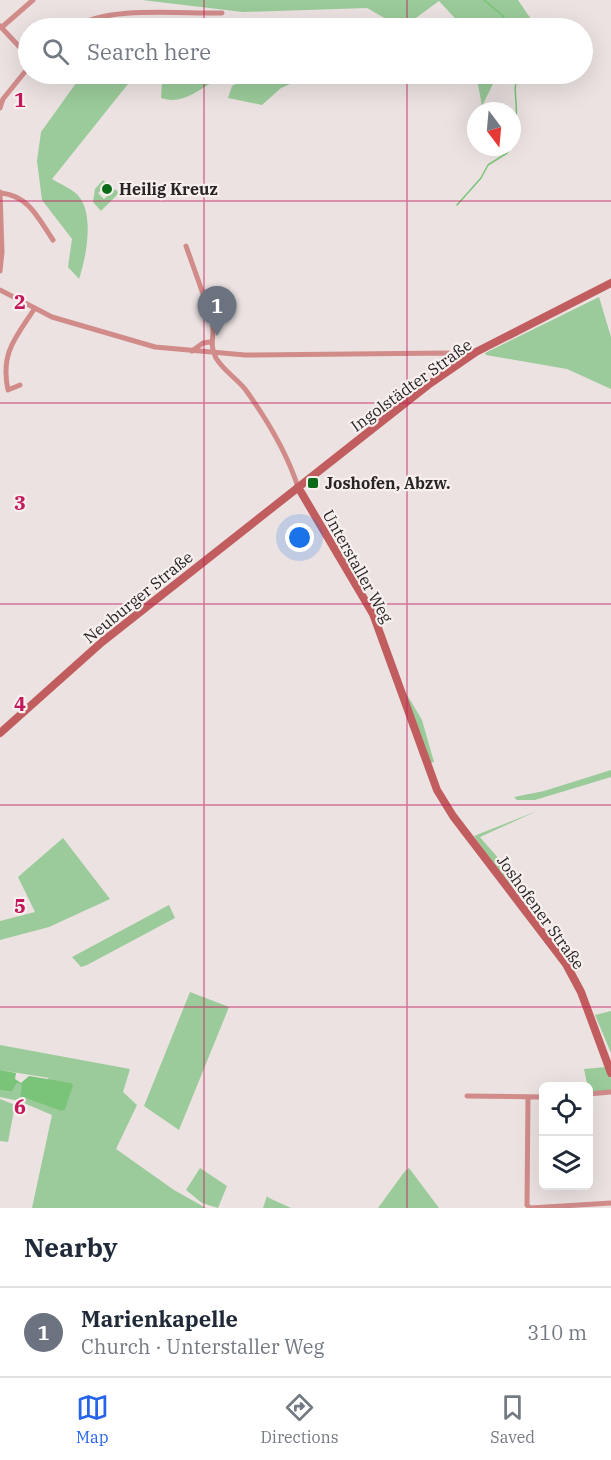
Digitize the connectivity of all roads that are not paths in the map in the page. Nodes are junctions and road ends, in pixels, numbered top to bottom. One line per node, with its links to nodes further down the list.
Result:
1 (33, 0): 4 (street)
2 (222, 13): 3 (street)
3 (100, 18)
4 (1, 26): 5 (street)
5 (18, 46)
6 (18, 80): 7 (street)
7 (0, 108)
8 (1, 192): 9 (street); 11 (street)
9 (53, 240)
10 (186, 246): 15 (street, Unterstaller Weg)
11 (0, 271)
12 (611, 283): 18 (main road, Ingolstädter Straße)
13 (0, 290): 14 (street)
14 (35, 308): 16 (street); 19 (street)
15 (210, 342): 16 (street); 17 (street, Unterstaller Weg)
16 (192, 351): 17 (street)
17 (215, 354): 18 (street); 20 (street, Unterstaller Weg)
18 (461, 361): 20 (main road, Ingolstädter Straße)
19 (20, 385)
20 (298, 487): 21 (main road, Neuburger Straße); 22 (main road, Unterstaller Weg)
21 (0, 733)
22 (448, 808): 23 (main road, Joshofener Straße)
23 (611, 1073)
24 (611, 1092): 25 (street)
25 (593, 1094)
26 (467, 1096): 28 (street)
27 (539, 1097): 28 (street)
28 (528, 1098): 30 (street)
29 (611, 1203): 30 (street)
30 (530, 1208)

